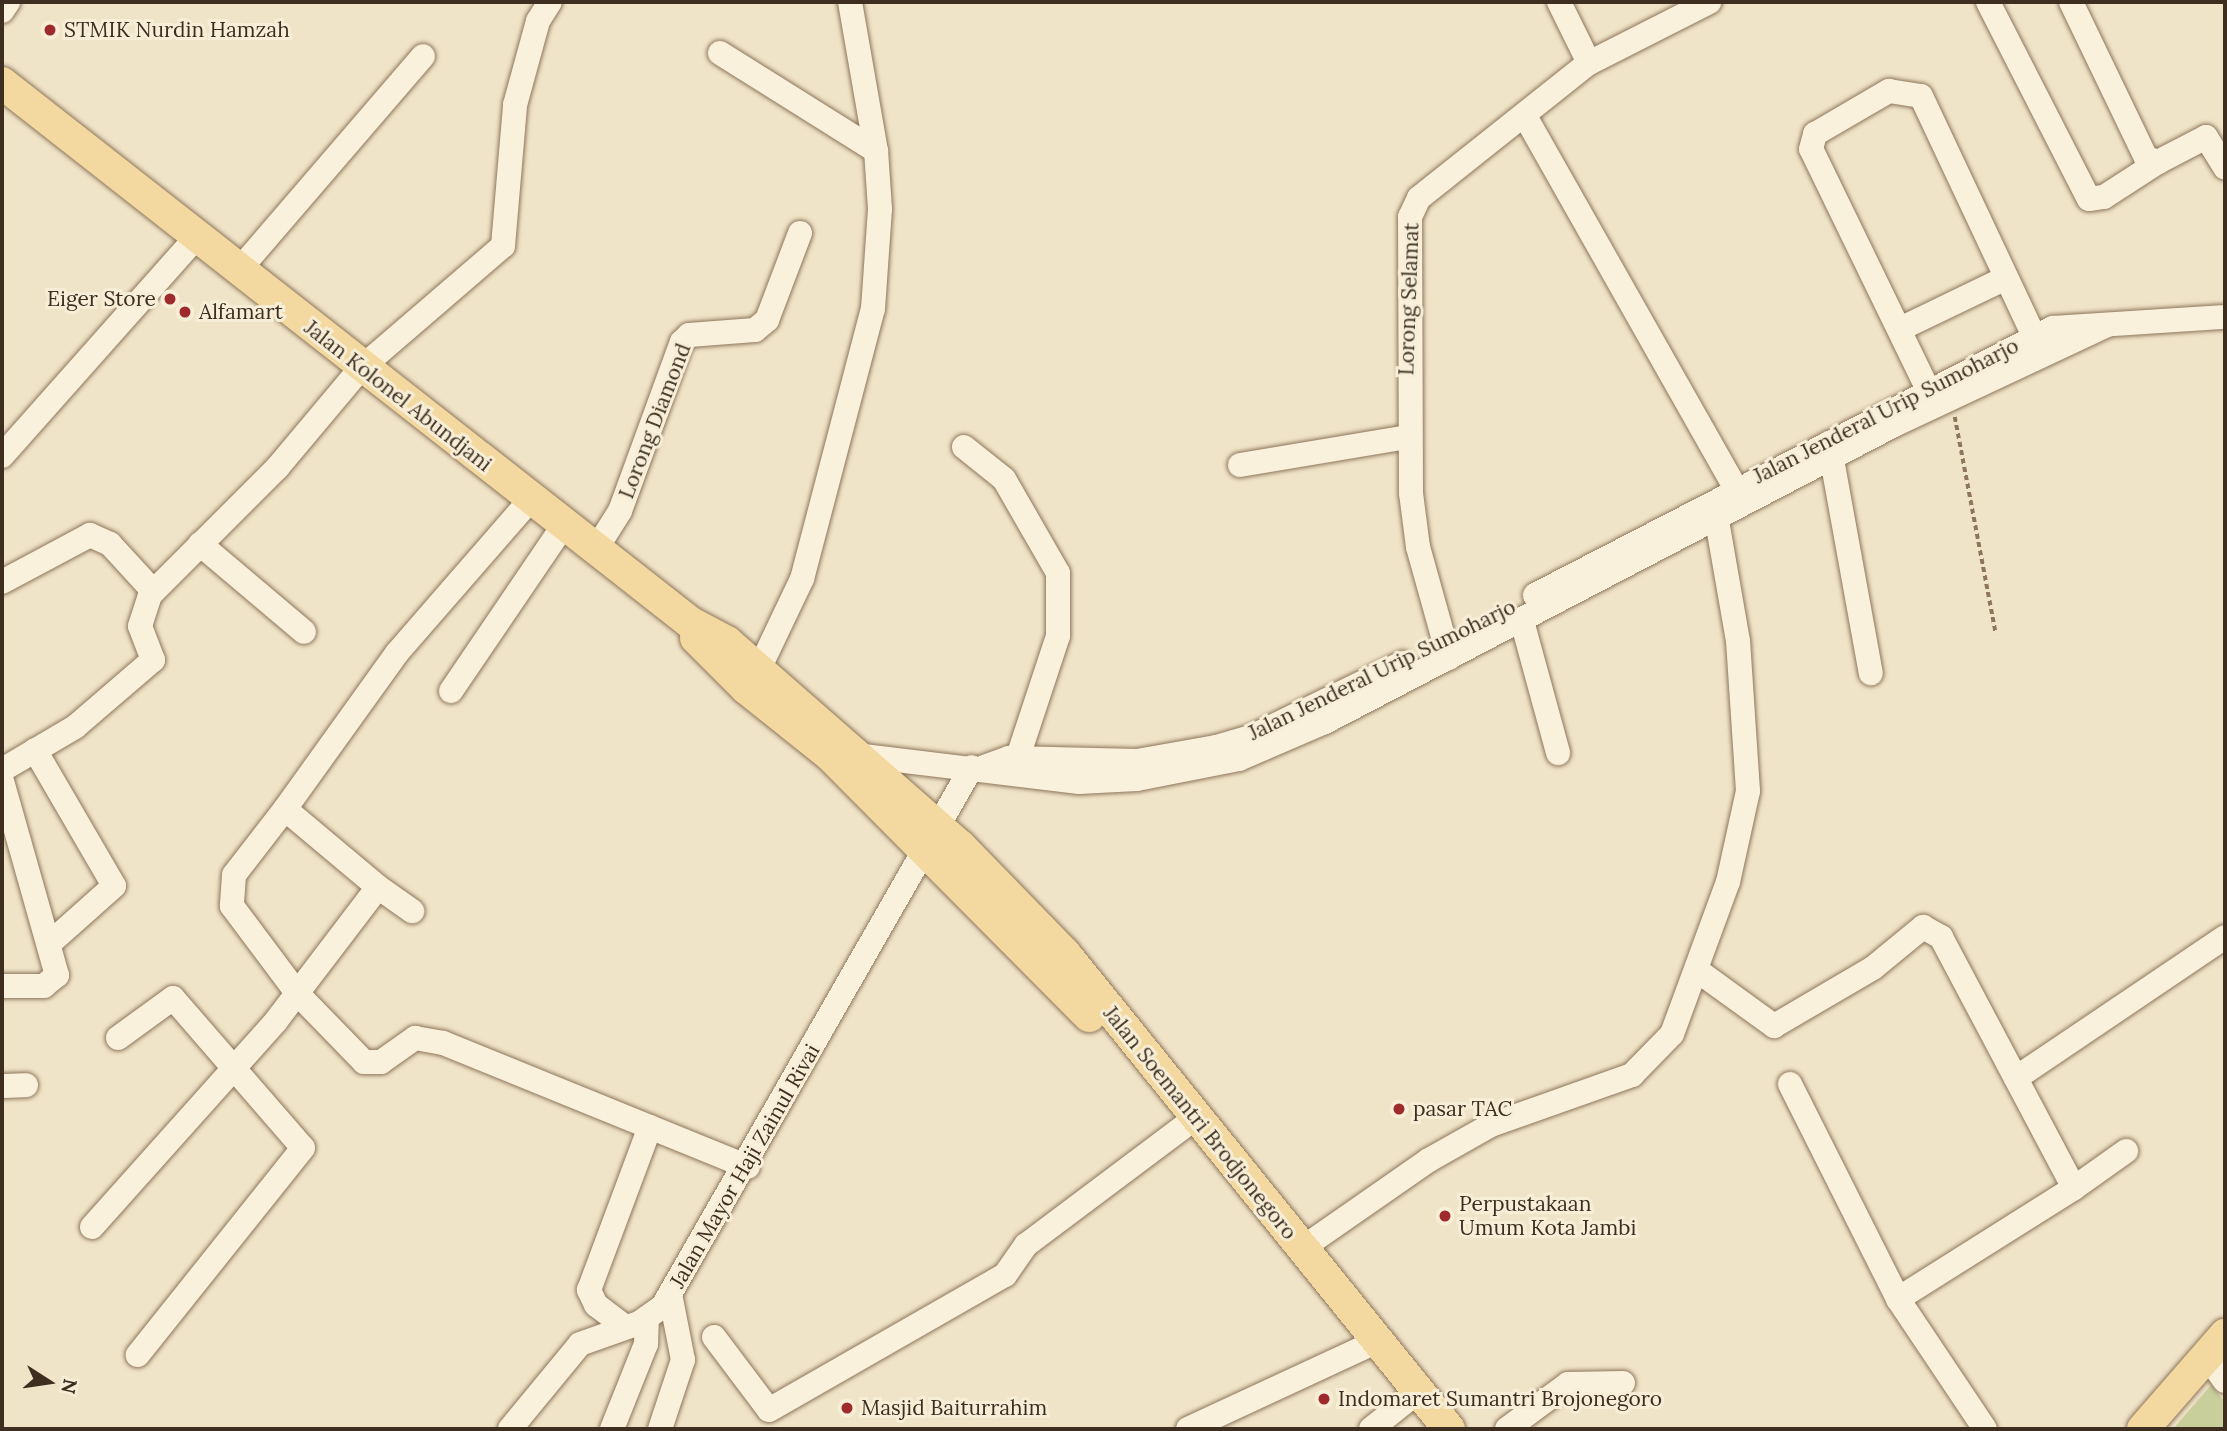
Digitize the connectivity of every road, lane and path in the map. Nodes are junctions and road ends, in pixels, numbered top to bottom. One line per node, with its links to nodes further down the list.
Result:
1 (8, 2): 8 (street)
2 (550, 2): 27 (street)
3 (850, 2): 17 (street)
4 (1559, 2): 11 (street)
5 (1709, 2): 11 (street, Lorong Selamat)
6 (1988, 2): 18 (street)
7 (2071, 2): 18 (street)
8 (2, 11)
9 (720, 53): 17 (street)
10 (423, 55): 22 (street)
11 (1589, 63): 15 (street, Lorong Selamat)
12 (2, 69): 14 (main road, Jalan Kolonel Abundjani)
13 (2, 83): 14 (main road, Jalan Kolonel Abundjani)
14 (43, 111): 21 (main road, Jalan Kolonel Abundjani)
15 (1525, 116): 29 (street, Lorong Selamat); 34 (street)
16 (2216, 132): 18 (street); 19 (street)
17 (876, 151): 47 (street)
18 (2158, 162)
19 (2225, 167)
20 (800, 233): 39 (street, Lorong Diamond)
21 (197, 236): 22 (main road, Jalan Kolonel Abundjani); 32 (street)
22 (239, 270): 27 (main road, Jalan Kolonel Abundjani)
23 (2006, 278): 25 (street); 25 (street); 26 (street)
24 (2225, 317): 26 (street, Jalan Jenderal Urip Sumoharjo)
25 (1902, 328): 28 (street)
26 (2039, 346): 28 (street, Jalan Jenderal Urip Sumoharjo)
27 (361, 368): 35 (main road, Jalan Kolonel Abundjani); 38 (street)
28 (1939, 397): 31 (street, Jalan Jenderal Urip Sumoharjo); 45 (path)
29 (1408, 437): 33 (street); 46 (street, Lorong Selamat)
30 (964, 447): 53 (street)
31 (1831, 449): 34 (street, Jalan Jenderal Urip Sumoharjo); 48 (street)
32 (2, 456)
33 (1240, 464)
34 (1741, 495): 36 (street, Jalan Jenderal Urip Sumoharjo)
35 (531, 499): 37 (main road, Jalan Kolonel Abundjani); 57 (street)
36 (1716, 508): 42 (street, Jalan Jenderal Urip Sumoharjo); 46 (street, Jalan Jenderal Urip Sumoharjo); 63 (street)
37 (565, 525): 39 (main road, Jalan Kolonel Abundjani); 49 (street)
38 (200, 544): 41 (street); 44 (street)
39 (596, 549): 43 (main road, Jalan Kolonel Abundjani)
40 (2, 582): 41 (street)
41 (153, 592): 50 (street)
42 (1522, 621): 46 (street, Jalan Jenderal Urip Sumoharjo); 51 (street)
43 (691, 623): 47 (main road, Jalan Kolonel Abundjani); 52 (main road, Jalan Kolonel Abundjani)
44 (304, 632)
45 (1996, 635)
46 (1447, 650): 53 (street, Jalan Jenderal Urip Sumoharjo); 54 (street, Jalan Jenderal Urip Sumoharjo)
47 (759, 668): 52 (main road, Jalan Kolonel Abundjani)
48 (1871, 673)
49 (451, 691)
50 (35, 750): 55 (street); 62 (street)
51 (1559, 753)
52 (845, 754): 54 (street); 58 (main road, Jalan Kolonel Abundjani)
53 (1018, 757): 54 (street, Jalan Jenderal Urip Sumoharjo)
54 (978, 767): 58 (street, Jalan Mayor Haji Zainul Rivai)
55 (2, 770)
56 (2, 781): 62 (street)
57 (285, 809): 59 (street); 65 (street)
58 (932, 838): 71 (main road, Jalan Soemantri Brodjonegoro); 73 (street, Jalan Mayor Haji Zainul Rivai); 76 (main road, Jalan Soemantri Brodjonegoro)
59 (378, 887): 60 (street); 65 (street)
60 (412, 911)
61 (2225, 937): 68 (street)
62 (49, 944): 64 (street)
63 (1698, 971): 68 (street); 76 (street)
64 (2, 986)
65 (297, 993): 67 (street); 70 (street)
66 (118, 1038): 67 (street)
67 (232, 1069): 75 (street); 84 (street)
68 (2015, 1078): 74 (street)
69 (1790, 1084): 78 (street)
70 (650, 1127): 73 (street); 80 (street)
71 (1182, 1127): 76 (main road, Jalan Soemantri Brodjonegoro); 81 (street)
72 (2126, 1151): 74 (street)
73 (748, 1167): 77 (street, Jalan Mayor Haji Zainul Rivai)
74 (2074, 1188): 78 (street)
75 (92, 1227)
76 (1292, 1243): 82 (main road, Jalan Soemantri Brodjonegoro); 94 (main road, Jalan Soemantri Brodjonegoro)
77 (670, 1294): 79 (street, Jalan Mayor Haji Zainul Rivai); 90 (street)
78 (1898, 1299): 96 (street)
79 (648, 1318): 80 (street, Jalan Mayor Haji Zainul Rivai); 89 (street)
80 (624, 1326): 88 (street, Jalan Mayor Haji Zainul Rivai)
81 (713, 1338)
82 (1369, 1345): 87 (main road, Jalan Soemantri Brodjonegoro); 91 (street)
83 (2215, 1345): 85 (street); 97 (main road)
84 (138, 1355)
85 (2225, 1381)
86 (1623, 1382): 95 (street)
87 (1410, 1398): 92 (street); 93 (main road, Jalan Soemantri Brodjonegoro)
88 (510, 1429)
89 (612, 1429)
90 (660, 1429)
91 (1188, 1429)
92 (1371, 1429)
93 (1434, 1429)
94 (1449, 1429)
95 (1507, 1429)
96 (1985, 1429)
97 (2143, 1429)

